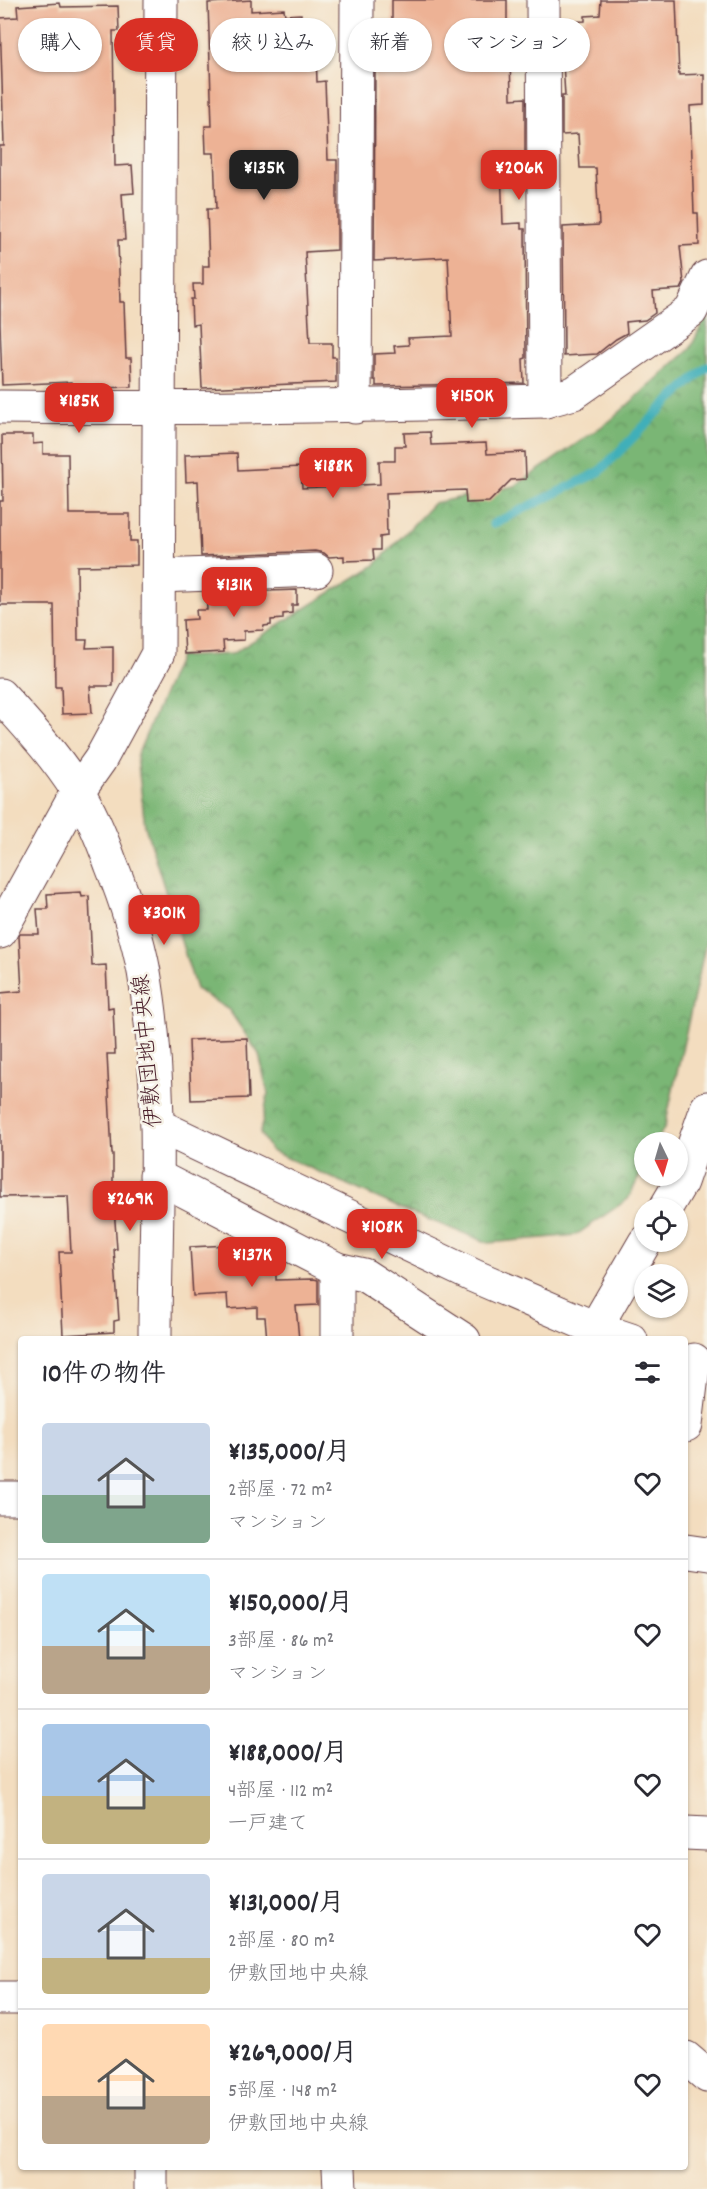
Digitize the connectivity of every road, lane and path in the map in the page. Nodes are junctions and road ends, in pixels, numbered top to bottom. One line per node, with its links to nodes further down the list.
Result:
1 (161, 0): 8 (street)
2 (357, 0): 7 (street)
3 (543, 0): 5 (street)
4 (707, 277): 5 (street)
5 (545, 401): 7 (street)
6 (0, 407): 8 (street)
7 (355, 407): 8 (street)
8 (159, 409): 10 (street)
9 (316, 570): 10 (street)
10 (159, 576): 12 (street)
11 (0, 695): 12 (street, 伊敷団地中央線)
12 (78, 791): 13 (street); 15 (street, 伊敷団地中央線)
13 (0, 932)
14 (707, 1108): 17 (street)
15 (157, 1125): 16 (street, 伊敷団地中央線); 20 (street)
16 (156, 1176): 19 (street); 21 (street, 伊敷団地中央線)
17 (684, 1192)
18 (639, 1252): 20 (street)
19 (337, 1269): 22 (street); 23 (street)
20 (595, 1328): 24 (street)
21 (155, 1336)
22 (337, 1336)
23 (458, 1336)
24 (619, 1336)
25 (696, 1360): 26 (street)
26 (688, 1412)
27 (0, 1498): 28 (street)
28 (18, 1498)
29 (688, 1551): 30 (street)
30 (707, 1554)
31 (688, 1833): 32 (street)
32 (707, 1834)
33 (0, 1998): 34 (street)
34 (18, 1998)
35 (688, 2060): 36 (street)
36 (707, 2076)
37 (151, 2170): 39 (street)
38 (339, 2170): 40 (street)
39 (151, 2189)
40 (340, 2189)

